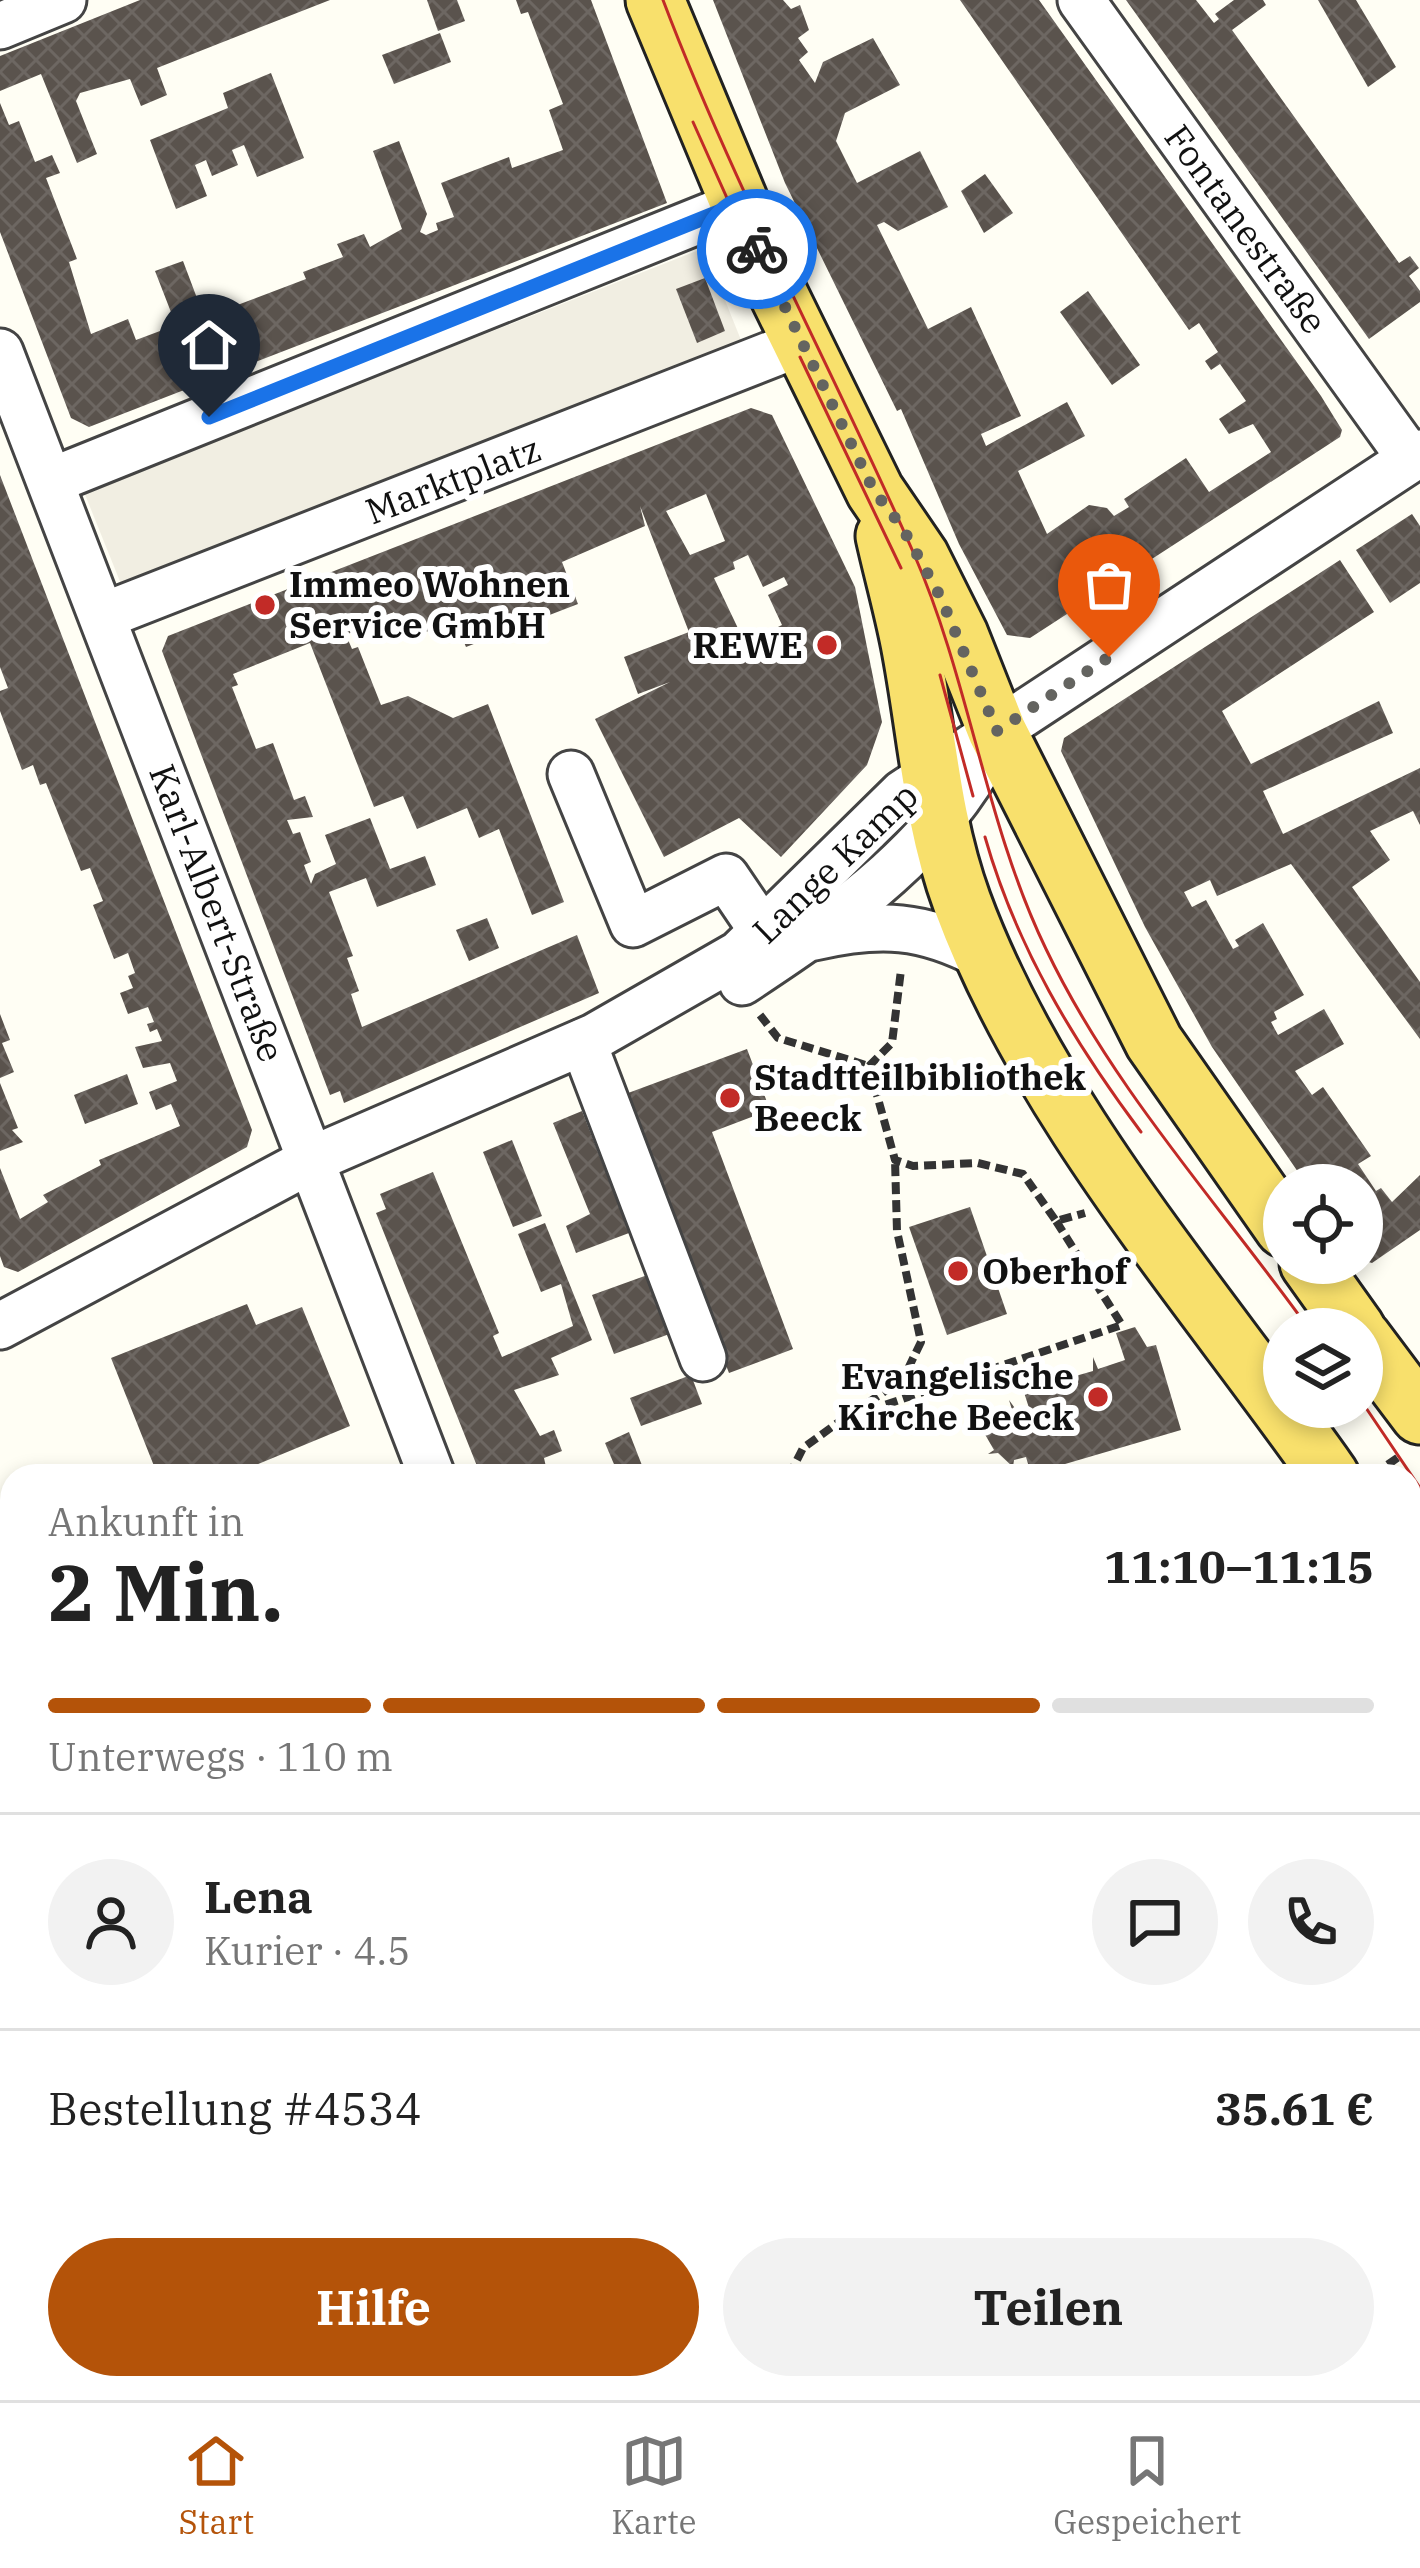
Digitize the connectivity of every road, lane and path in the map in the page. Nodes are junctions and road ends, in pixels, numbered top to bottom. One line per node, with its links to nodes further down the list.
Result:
1 (63, 0): 4 (street)
2 (655, 0): 5 (main road)
3 (1082, 0): 8 (street, Fontanestraße)
4 (0, 26)
5 (736, 205): 6 (main road); 9 (street)
6 (802, 342): 10 (main road); 11 (street, Marktplatz)
7 (0, 352): 9 (street, Karl-Albert-Straße)
8 (1415, 455): 12 (street, Lange Kamp)
9 (51, 481): 11 (street, Karl-Albert-Straße)
10 (874, 491): 12 (main road); 14 (main road)
11 (103, 616): 19 (street, Karl-Albert-Straße)
12 (997, 731): 14 (street, Lange Kamp); 21 (main road)
13 (571, 774): 15 (street)
14 (934, 800): 15 (street, Lange Kamp); 16 (main road)
15 (786, 942): 16 (street); 17 (street, Lange Kamp); 18 (street, Lange Kamp)
16 (983, 956): 22 (main road)
17 (738, 985): 18 (street, Lange Kamp); 20 (path)
18 (588, 1040): 19 (street, Lange Kamp); 26 (street)
19 (313, 1159): 24 (street, Lange Kamp); 31 (street, Karl-Albert-Straße)
20 (895, 1160): 23 (path); 30 (path)
21 (1263, 1198)
22 (1130, 1202): 23 (path); 33 (main road)
23 (1056, 1221): 30 (path)
24 (1, 1324)
25 (1383, 1343): 27 (street)
26 (703, 1358)
27 (1420, 1358)
28 (1383, 1365): 29 (main road)
29 (1420, 1415)
30 (843, 1418): 32 (path)
31 (427, 1464)
32 (795, 1464)
33 (1321, 1464)

